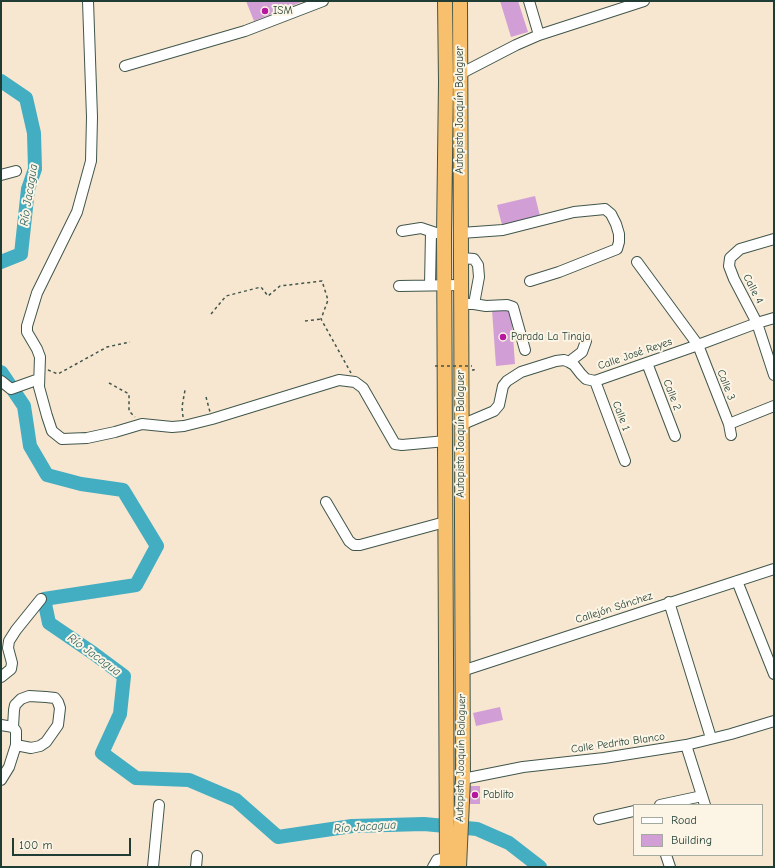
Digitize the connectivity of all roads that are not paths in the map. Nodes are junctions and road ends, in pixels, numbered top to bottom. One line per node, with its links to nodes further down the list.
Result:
1 (88, 1): 32 (street)
2 (323, 1): 8 (street)
3 (445, 1): 13 (highway, Autopista Joaquín Balaguer)
4 (460, 1): 9 (highway, Autopista Joaquín Balaguer)
5 (530, 1): 7 (street)
6 (644, 1): 7 (street)
7 (539, 35): 9 (street)
8 (125, 66)
9 (460, 74): 14 (highway, Autopista Joaquín Balaguer)
10 (16, 172): 11 (street)
11 (1, 175)
12 (402, 231): 13 (street)
13 (438, 233): 19 (street); 20 (highway, Autopista Joaquín Balaguer)
14 (461, 233): 16 (highway, Autopista Joaquín Balaguer); 18 (street)
15 (774, 239): 25 (street, Calle 4)
16 (461, 258): 21 (highway, Autopista Joaquín Balaguer); 23 (street)
17 (637, 262): 27 (street, Calle 3)
18 (530, 281)
19 (430, 284): 20 (street); 22 (street)
20 (445, 285): 21 (street); 40 (highway, Autopista Joaquín Balaguer)
21 (461, 285): 23 (highway, Autopista Joaquín Balaguer)
22 (399, 286)
23 (467, 304): 28 (street); 37 (highway, Autopista Joaquín Balaguer)
24 (774, 318): 25 (street, Calle José Reyes)
25 (757, 323): 27 (street, Calle José Reyes); 31 (street, Calle 4)
26 (586, 341): 29 (street)
27 (698, 345): 30 (street, Calle José Reyes); 36 (street, Calle 3)
28 (525, 350)
29 (569, 362): 33 (street, Calle José Reyes); 37 (street)
30 (647, 362): 33 (street, Calle José Reyes); 39 (street, Calle 2)
31 (774, 375)
32 (39, 379): 34 (street); 40 (street)
33 (595, 380): 41 (street, Calle 1)
34 (1, 381)
35 (774, 406): 36 (street)
36 (729, 424): 38 (street, Calle 3)
37 (461, 425): 49 (highway, Autopista Joaquín Balaguer)
38 (731, 435)
39 (675, 436)
40 (446, 441): 43 (highway, Autopista Joaquín Balaguer)
41 (625, 461)
42 (326, 502): 43 (street)
43 (445, 522): 67 (highway, Autopista Joaquín Balaguer)
44 (774, 569): 45 (street, Callejón Sánchez)
45 (737, 581): 47 (street, Callejón Sánchez); 50 (street)
46 (41, 600): 48 (street)
47 (669, 602): 49 (street, Callejón Sánchez); 55 (street)
48 (3, 646): 51 (street)
49 (462, 671): 58 (highway, Autopista Joaquín Balaguer)
50 (774, 674)
51 (1, 677)
52 (774, 721): 55 (street, Calle Pedrito Blanco)
53 (1, 725): 54 (street)
54 (12, 727): 56 (street); 56 (street)
55 (711, 738): 57 (street, Calle Pedrito Blanco)
56 (16, 745): 59 (street)
57 (686, 745): 58 (street, Calle Pedrito Blanco); 60 (street)
58 (463, 779): 67 (highway, Autopista Joaquín Balaguer)
59 (1, 780)
60 (704, 800): 61 (street)
61 (669, 804)
62 (159, 805): 68 (street)
63 (633, 811): 64 (street)
64 (599, 819)
65 (197, 856): 69 (street)
66 (666, 856): 71 (street)
67 (451, 861): 70 (street)
68 (153, 867)
69 (196, 867)
70 (433, 867)
71 (670, 867)

